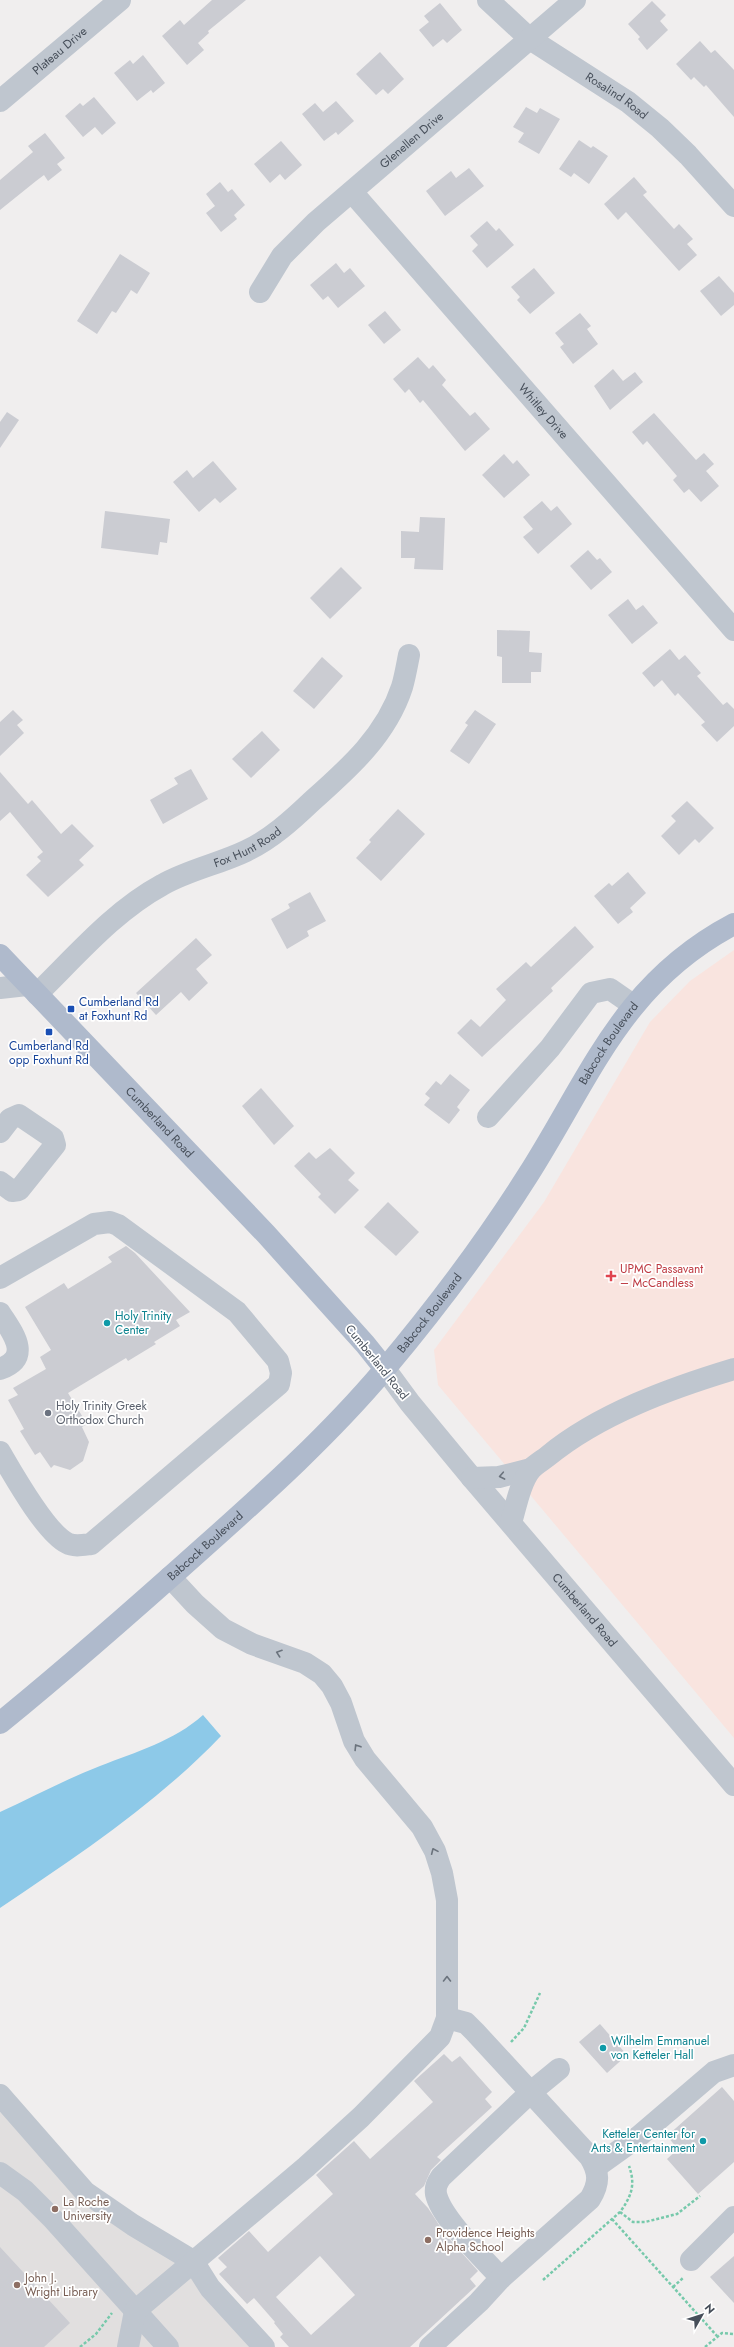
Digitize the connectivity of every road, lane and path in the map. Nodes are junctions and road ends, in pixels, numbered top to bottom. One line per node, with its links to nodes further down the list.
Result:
1 (120, 0): 5 (street, Plateau Drive)
2 (488, 0): 4 (street, Rosalind Road)
3 (575, 0): 4 (street, Glenellen Drive)
4 (530, 39): 6 (street, Glenellen Drive); 7 (street, Rosalind Road)
5 (0, 101)
6 (352, 192): 8 (street, Glenellen Drive); 9 (street, Whitley Drive)
7 (734, 206)
8 (260, 292)
9 (734, 630)
10 (409, 655): 14 (street, Fox Hunt Road)
11 (734, 924): 15 (main road, Babcock Boulevard)
12 (0, 956): 14 (main road, Cumberland Road)
13 (0, 988): 14 (street)
14 (32, 989): 22 (main road, Cumberland Road)
15 (633, 1006): 16 (street); 22 (main road, Babcock Boulevard)
16 (488, 1117)
17 (0, 1132): 18 (street)
18 (0, 1182)
19 (0, 1278): 24 (street)
20 (0, 1313): 21 (street)
21 (0, 1369)
22 (385, 1369): 26 (street, Cumberland Road); 28 (main road, Babcock Boulevard)
23 (734, 1370): 25 (street)
24 (0, 1452)
25 (531, 1470): 26 (street, one-way to 26); 27 (street)
26 (472, 1478): 27 (street, Cumberland Road)
27 (511, 1523): 30 (street, Cumberland Road)
28 (170, 1577): 29 (main road, Babcock Boulevard); 32 (street, one-way to 28)
29 (0, 1723)
30 (734, 1785)
31 (540, 1993): 33 (path)
32 (447, 2018): 33 (street); 46 (street)
33 (498, 2057): 36 (street)
34 (734, 2065): 39 (street)
35 (559, 2069): 36 (street)
36 (531, 2092): 39 (street); 47 (street)
37 (0, 2095): 46 (street)
38 (627, 2160): 42 (path)
39 (596, 2167): 47 (street)
40 (0, 2173): 49 (street)
41 (700, 2196): 42 (path)
42 (620, 2212): 44 (path)
43 (734, 2218): 45 (street)
44 (612, 2219): 48 (path); 51 (path)
45 (691, 2260)
46 (193, 2261): 49 (street); 55 (street)
47 (501, 2278): 56 (street)
48 (543, 2280)
49 (135, 2311): 52 (path); 53 (street); 54 (street)
50 (734, 2334): 51 (path)
51 (717, 2336): 57 (path)
52 (80, 2347)
53 (128, 2347)
54 (168, 2347)
55 (264, 2347)
56 (430, 2347)
57 (705, 2347)

